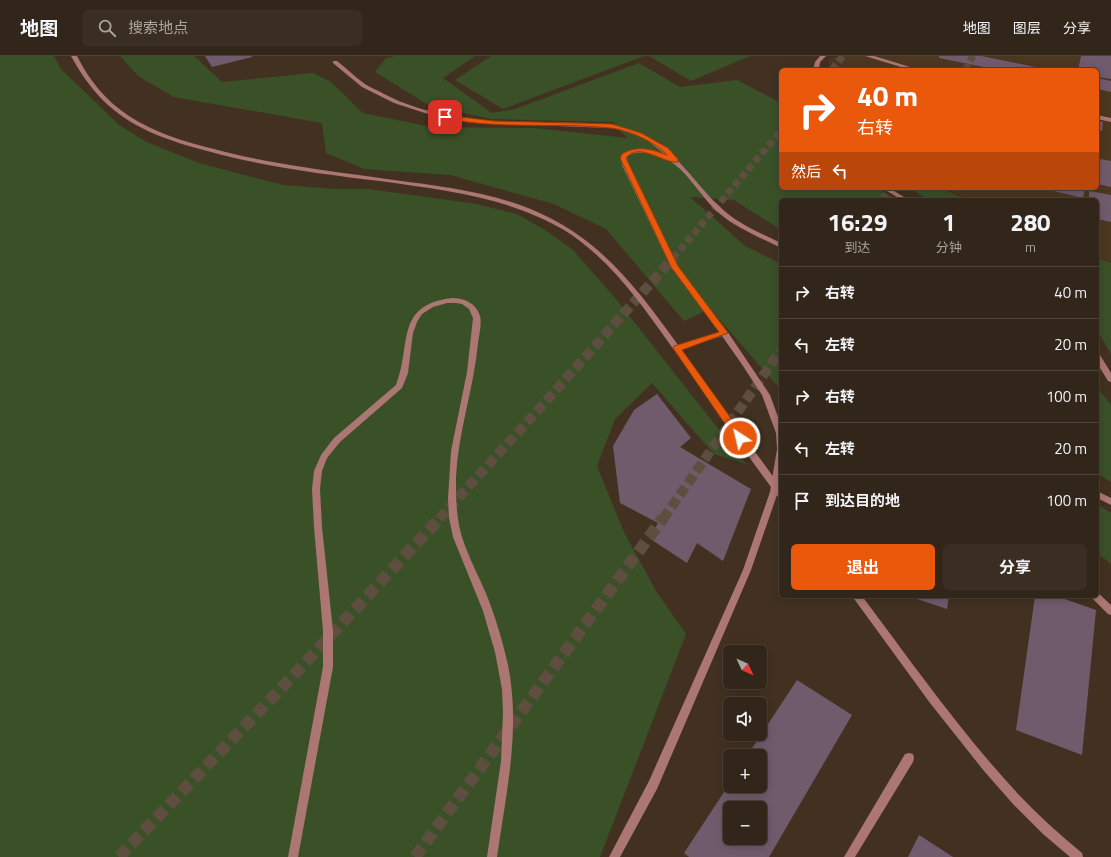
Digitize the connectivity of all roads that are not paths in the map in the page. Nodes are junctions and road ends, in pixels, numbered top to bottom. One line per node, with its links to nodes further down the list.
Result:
1 (74, 56): 14 (street)
2 (823, 56): 5 (street)
3 (868, 56): 6 (street)
4 (335, 62): 9 (street)
5 (816, 68)
6 (910, 68)
7 (1099, 117): 8 (street)
8 (1111, 120)
9 (675, 161): 12 (street); 13 (street)
10 (888, 190): 11 (street)
11 (902, 198)
12 (779, 245)
13 (724, 333): 14 (street); 17 (street)
14 (677, 348): 19 (street, bridge)
15 (1099, 360): 16 (street)
16 (1111, 379)
17 (779, 430)
18 (779, 461): 28 (street)
19 (779, 491)
20 (1099, 495): 21 (street)
21 (1111, 502)
22 (859, 598): 30 (street)
23 (1098, 598): 24 (street)
24 (1111, 611)
25 (909, 758): 29 (street)
26 (293, 857): 27 (street)
27 (492, 857)
28 (614, 857)
29 (849, 857)
30 (1078, 857)

